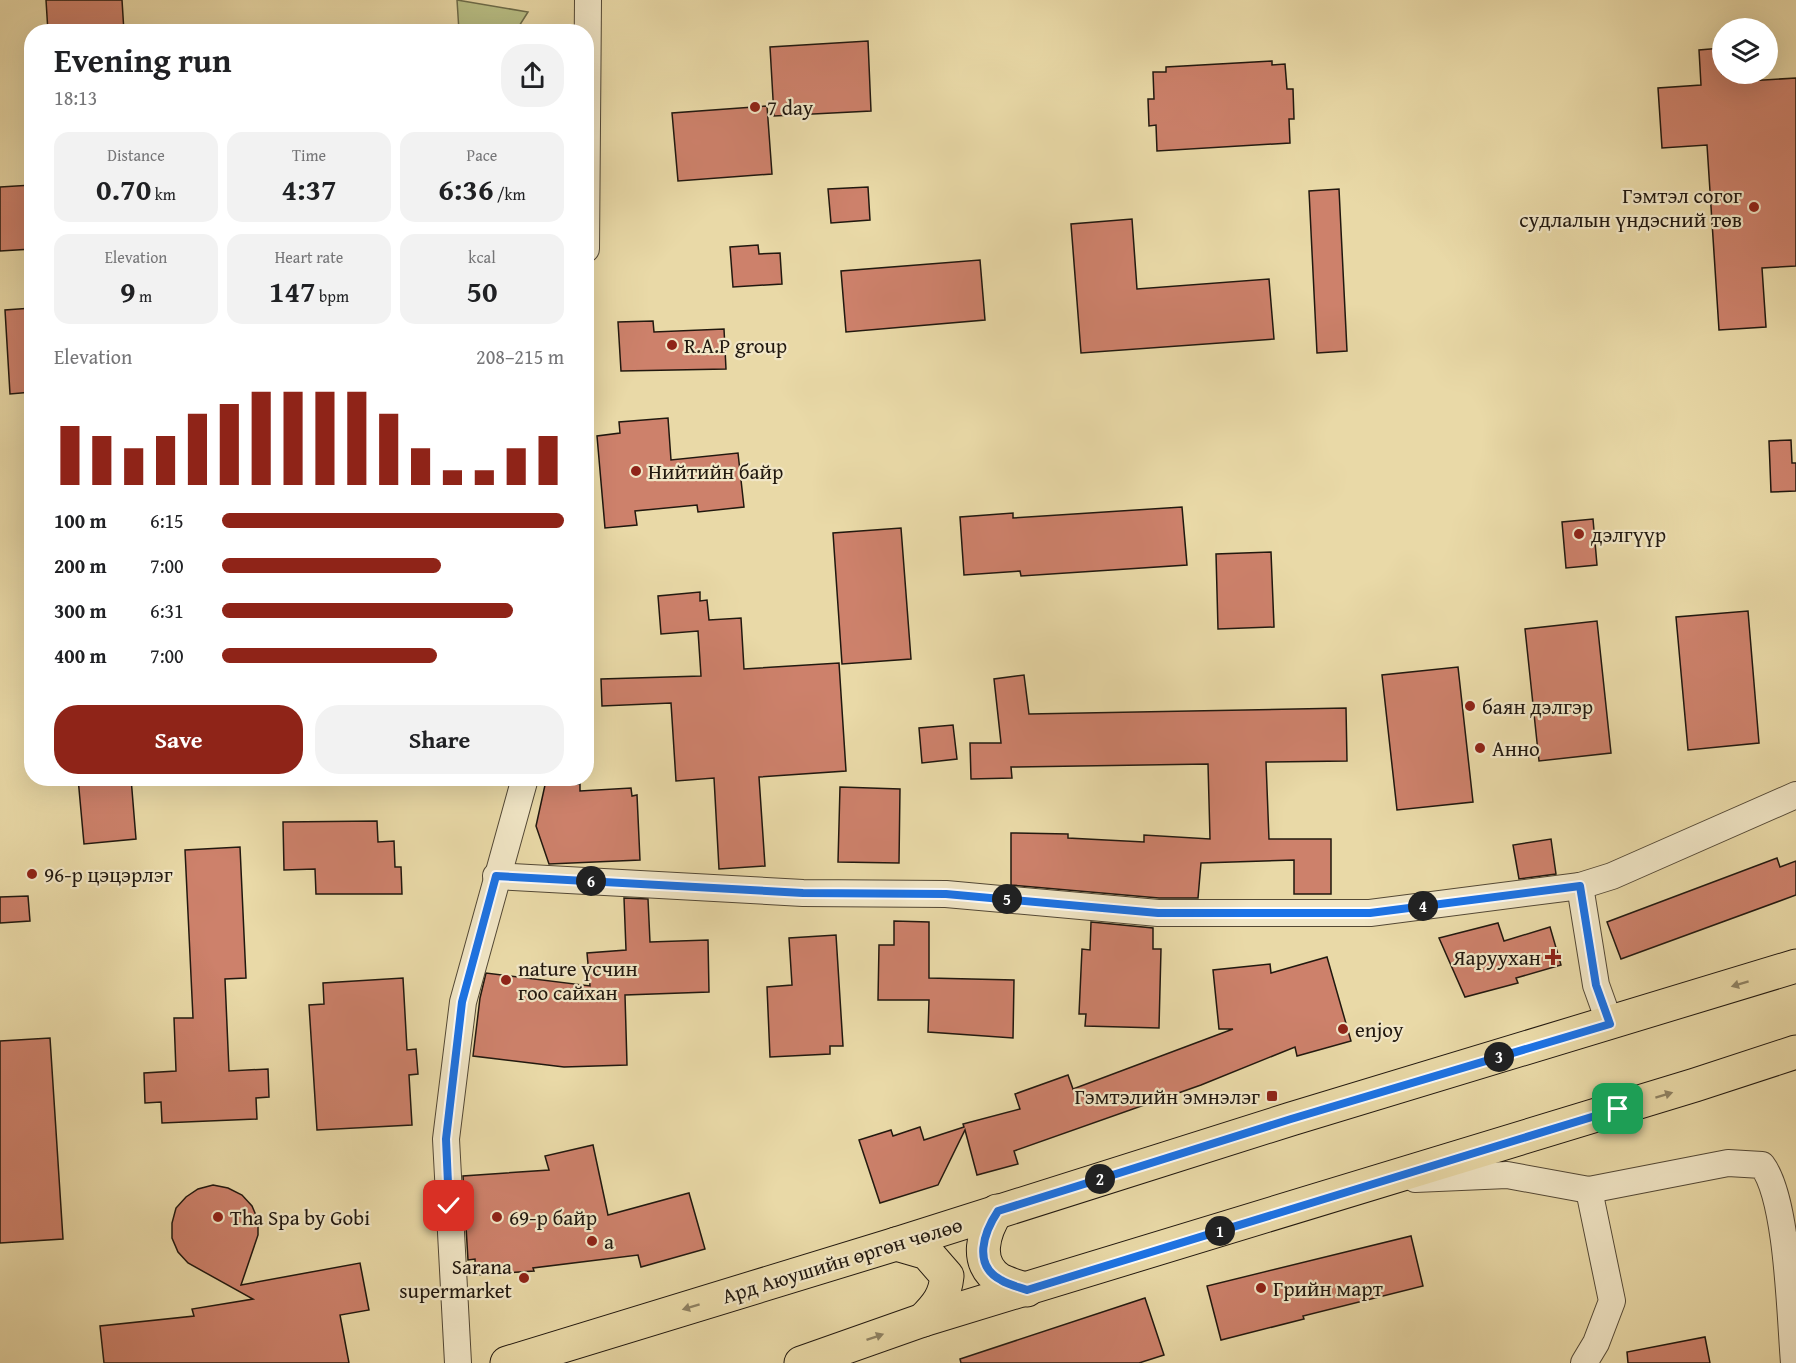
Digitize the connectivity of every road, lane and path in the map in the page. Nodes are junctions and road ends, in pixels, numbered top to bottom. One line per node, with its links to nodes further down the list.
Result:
1 (588, 0): 2 (street)
2 (588, 24)
3 (523, 786): 5 (street)
4 (1796, 795): 6 (street)
5 (496, 876): 6 (street); 16 (street)
6 (1580, 886): 8 (street)
7 (1796, 966): 8 (main road, Ард Аюушийн өргөн чөлөө, one-way to 8)
8 (1610, 1024): 12 (main road, Ард Аюушийн өргөн чөлөө)
9 (1796, 1052): 10 (main road, one-way to 9)
10 (1387, 1180): 11 (street); 14 (main road)
11 (1589, 1190): 19 (street); 20 (street)
12 (998, 1211): 13 (main road, Ард Аюушийн өргөн чөлөө); 14 (main road)
13 (896, 1244): 15 (main road); 17 (main road, Ард Аюушийн өргөн чөлөө, one-way to 17)
14 (1027, 1290): 15 (main road)
15 (923, 1320): 18 (main road, one-way to 15)
16 (458, 1363)
17 (507, 1363)
18 (801, 1363)
19 (1584, 1363)
20 (1794, 1363)

